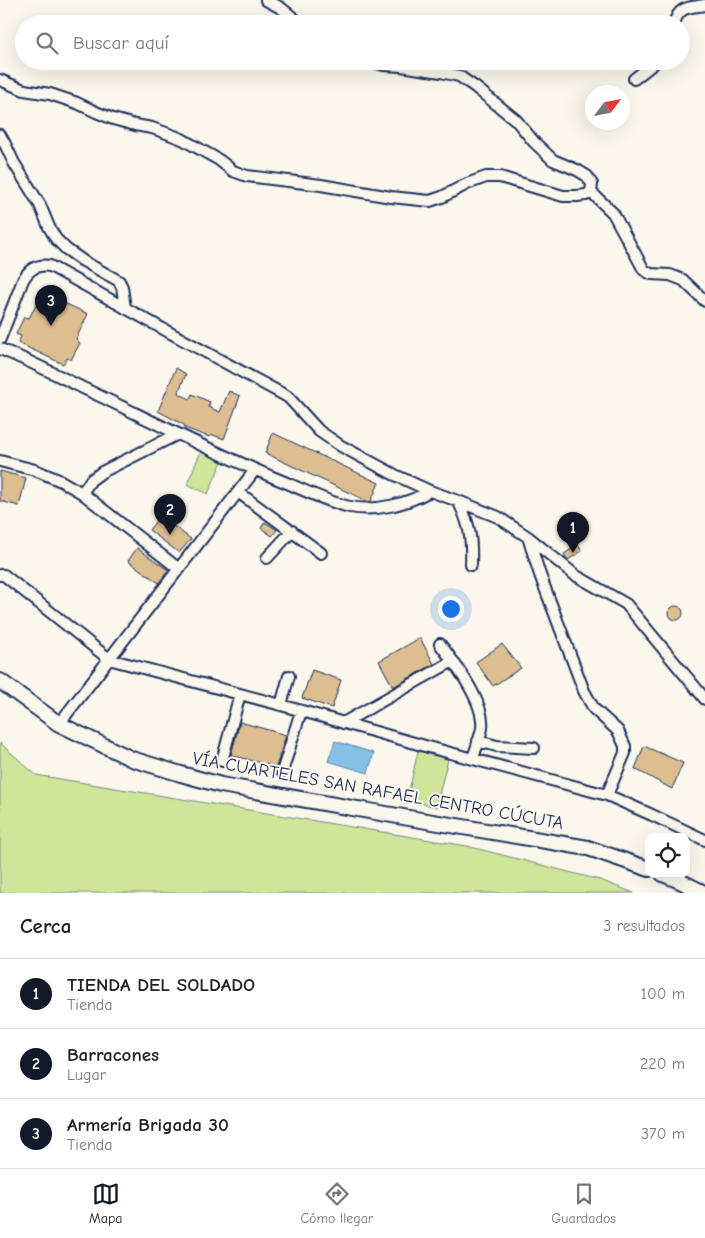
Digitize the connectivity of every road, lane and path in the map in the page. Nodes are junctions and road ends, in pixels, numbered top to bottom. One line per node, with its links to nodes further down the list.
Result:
1 (266, 0): 3 (street)
2 (705, 5): 4 (street)
3 (290, 15)
4 (677, 15)
5 (428, 70): 10 (street)
6 (646, 70): 8 (street)
7 (0, 80): 10 (street)
8 (634, 80)
9 (0, 135): 12 (street)
10 (591, 192): 11 (street)
11 (705, 300)
12 (125, 308): 13 (street); 18 (street)
13 (0, 339)
14 (0, 349): 15 (street)
15 (178, 434): 17 (street); 20 (street)
16 (0, 461): 20 (street)
17 (255, 470): 18 (street); 19 (street)
18 (430, 491): 21 (street)
19 (238, 492): 22 (street); 27 (street)
20 (82, 493): 27 (street)
21 (458, 501): 23 (street); 26 (street)
22 (292, 531): 24 (street); 25 (street)
23 (528, 537): 35 (street); 45 (street)
24 (321, 553)
25 (267, 558)
26 (471, 565)
27 (178, 569): 30 (street)
28 (0, 575): 30 (street)
29 (440, 644): 31 (street)
30 (109, 659): 34 (street); 39 (street)
31 (453, 661): 38 (street); 40 (street)
32 (289, 676): 36 (street)
33 (0, 681): 39 (main road, VÍA CUARTELES SAN RAFAEL CENTRO CÚCUTA)
34 (240, 694): 36 (street); 43 (street)
35 (705, 699)
36 (281, 705): 37 (street)
37 (301, 711): 38 (street); 44 (street)
38 (343, 723): 42 (street)
39 (59, 724): 47 (main road, VÍA CUARTELES SAN RAFAEL CENTRO CÚCUTA)
40 (478, 741): 41 (street); 42 (street)
41 (534, 748)
42 (473, 758): 45 (street)
43 (222, 761)
44 (282, 772)
45 (607, 795): 46 (street)
46 (705, 840)
47 (645, 868)
48 (673, 878): 49 (main road)
49 (704, 893)

